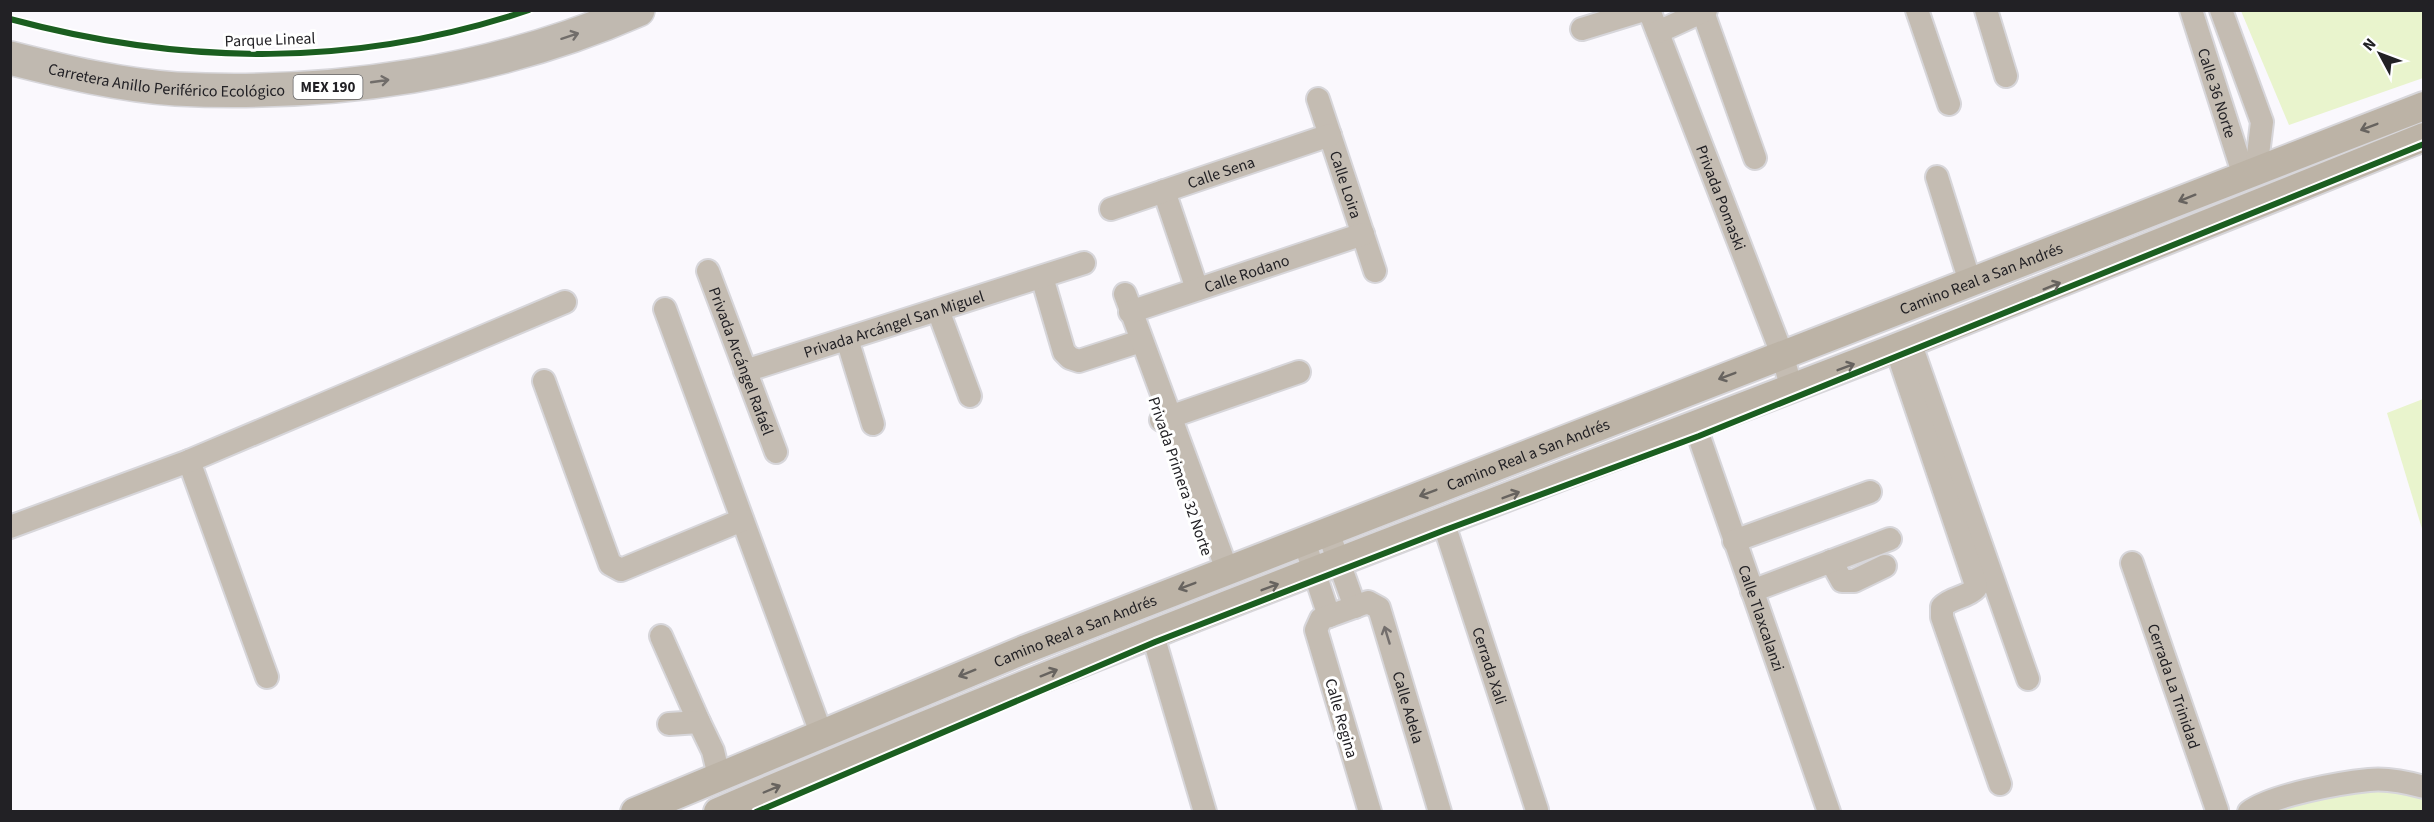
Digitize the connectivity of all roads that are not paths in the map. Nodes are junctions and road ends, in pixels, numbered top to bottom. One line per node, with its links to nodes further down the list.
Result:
1 (638, 10): 11 (highway, Carretera Anillo Periférico Ecológico / MEX 190, one-way to 1)
2 (1644, 10): 9 (street)
3 (1649, 10): 10 (street, Privada Pomaski)
4 (1917, 10): 14 (street)
5 (1986, 10): 12 (street)
6 (2190, 10): 19 (street, Calle 36 Norte)
7 (2222, 10): 19 (street)
8 (1705, 11): 10 (street); 18 (street)
9 (1582, 29)
10 (1658, 32): 39 (street, Privada Pomaski)
11 (10, 58)
12 (2006, 76)
13 (1318, 99): 16 (street, Calle Loira)
14 (1949, 104)
15 (2424, 106): 19 (main road, Camino Real a San Andrés, one-way to 19)
16 (1330, 135): 21 (street, Calle Sena); 23 (street, Calle Loira)
17 (2424, 137): 31 (main road, Camino Real a San Andrés, one-way to 17)
18 (1755, 158)
19 (2250, 173): 25 (main road, Camino Real a San Andrés, one-way to 25)
20 (1937, 177): 29 (street)
21 (1164, 191): 22 (street, Calle Sena); 30 (street)
22 (1111, 209)
23 (1363, 234): 27 (street, Calle Loira); 30 (street, Calle Rodano)
24 (1084, 263): 28 (street, Privada Arcángel San Miguel)
25 (2011, 266): 29 (main road, Camino Real a San Andrés); 31 (main road)
26 (708, 271): 40 (street, Privada Arcángel Rafaél)
27 (1375, 271)
28 (1042, 277): 35 (street, Privada Arcángel San Miguel); 37 (street)
29 (1970, 282): 39 (main road, Camino Real a San Andrés)
30 (1197, 289): 33 (street, Calle Rodano)
31 (2023, 297): 38 (main road, Camino Real a San Andrés)
32 (565, 302): 49 (street)
33 (1127, 303): 37 (street, Privada Primera 32 Norte)
34 (665, 309): 51 (street)
35 (939, 310): 36 (street, Privada Arcángel San Miguel); 44 (street)
36 (847, 339): 40 (street, Privada Arcángel San Miguel); 46 (street)
37 (1141, 341): 45 (street, Privada Primera 32 Norte)
38 (1903, 345): 43 (main road, Camino Real a San Andrés, one-way to 38); 68 (street); 73 (street)
39 (1782, 354): 43 (street, Privada Pomaski); 54 (main road, Camino Real a San Andrés, one-way to 54)
40 (745, 371): 48 (street, Privada Arcángel Rafaél)
41 (1299, 372): 45 (street)
42 (544, 381): 51 (street)
43 (1791, 386): 47 (main road, Camino Real a San Andrés)
44 (969, 396)
45 (1165, 418): 61 (street, Privada Primera 32 Norte)
46 (873, 424)
47 (1695, 425): 52 (main road, Camino Real a San Andrés, one-way to 47); 56 (street, Calle Tlaxcalanzi)
48 (776, 452)
49 (189, 460): 53 (street); 67 (street)
50 (1870, 492): 56 (street)
51 (742, 520): 71 (street)
52 (1443, 521): 59 (main road, Camino Real a San Andrés); 75 (street, Cerrada Xali)
53 (10, 528)
54 (1316, 537): 59 (street); 61 (main road, Camino Real a San Andrés)
55 (1890, 539): 57 (street)
56 (1734, 541): 62 (street, Calle Tlaxcalanzi)
57 (1831, 561): 60 (street); 62 (street)
58 (2132, 563): 76 (street, Cerrada La Trinidad)
59 (1326, 566): 63 (street, Calle Adela); 64 (street, Calle Regina); 65 (main road, Camino Real a San Andrés, one-way to 59)
60 (1885, 566)
61 (1221, 572): 71 (main road, Camino Real a San Andrés, one-way to 71)
62 (1752, 591): 82 (street, Calle Tlaxcalanzi)
63 (1365, 605): 64 (street); 81 (street, Calle Adela, one-way to 63)
64 (1323, 620): 80 (street, Calle Regina)
65 (1152, 632): 78 (main road, Camino Real a San Andrés, one-way to 65); 79 (street)
66 (662, 636): 69 (street)
67 (267, 677)
68 (2028, 679)
69 (699, 722): 70 (street); 72 (street)
70 (669, 724)
71 (821, 733): 72 (main road, Camino Real a San Andrés)
72 (719, 776): 77 (main road, Camino Real a San Andrés)
73 (2000, 784)
74 (2424, 786): 83 (street)
75 (1537, 810)
76 (2216, 811)
77 (635, 812)
78 (718, 812)
79 (1205, 812)
80 (1370, 812)
81 (1440, 812)
82 (1829, 812)
83 (2249, 812)

